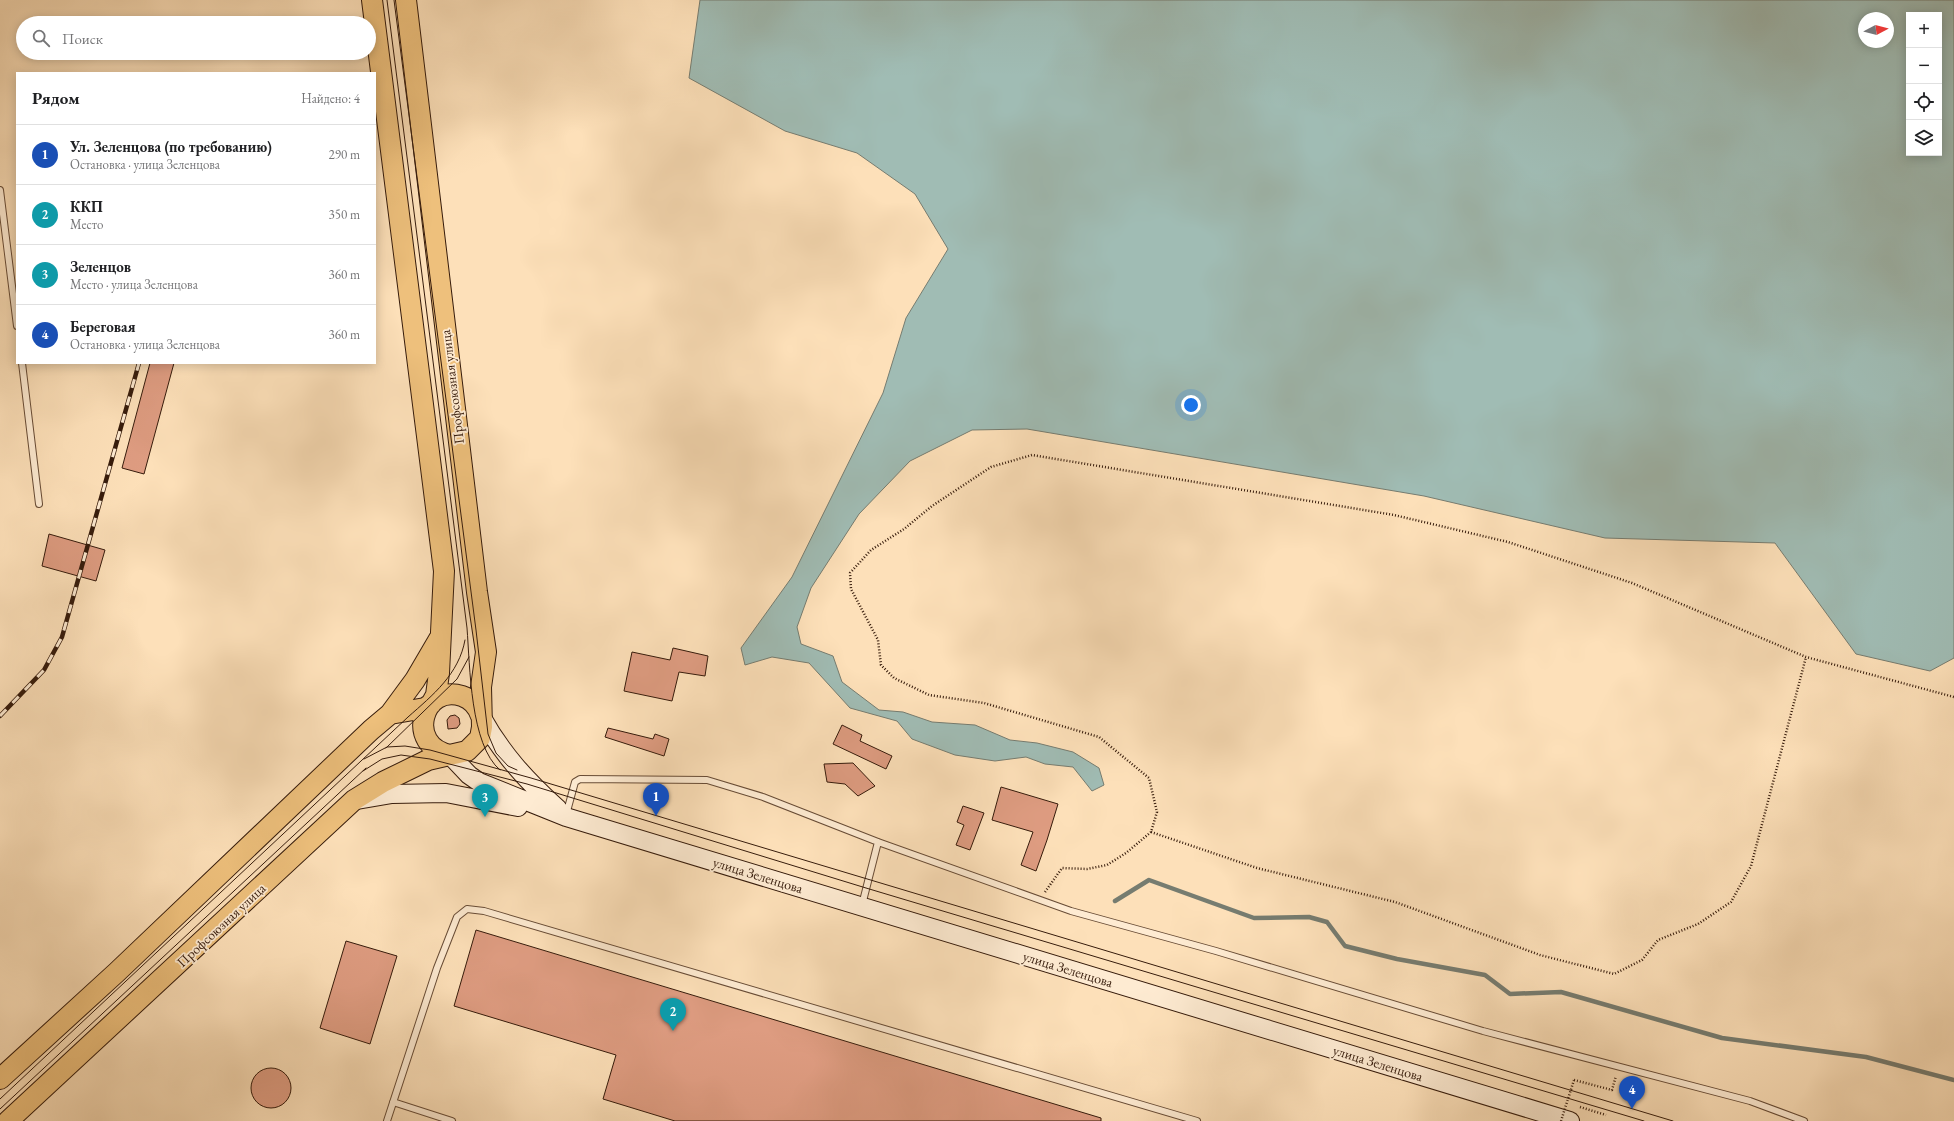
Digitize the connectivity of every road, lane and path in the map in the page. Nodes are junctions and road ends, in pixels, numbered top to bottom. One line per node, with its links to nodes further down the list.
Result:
1 (372, 0): 3 (main road)
2 (406, 0): 14 (main road, Профсоюзная улица)
3 (374, 16)
4 (376, 32): 9 (main road)
5 (0, 190): 6 (lane)
6 (16, 318)
7 (22, 364): 8 (lane)
8 (39, 504)
9 (441, 636): 12 (main road); 13 (main road)
10 (1806, 657): 11 (path); 18 (path); 18 (path)
11 (1954, 697)
12 (431, 704): 13 (main road); 14 (main road); 15 (main road)
13 (390, 714): 23 (main road)
14 (481, 716): 15 (main road, Профсоюзная улица); 17 (main road, улица Зеленцова)
15 (447, 754): 16 (main road, Профсоюзная улица); 17 (main road, улица Зеленцова)
16 (354, 800): 17 (main road); 27 (main road, Профсоюзная улица)
17 (566, 817): 19 (lane); 21 (main road, улица Зеленцова)
18 (1151, 832): 20 (path)
19 (878, 842): 20 (lane); 21 (lane)
20 (1039, 900): 22 (lane)
21 (861, 906): 32 (main road, улица Зеленцова)
22 (1619, 1066): 25 (path, bridge); 33 (lane)
23 (0, 1079)
24 (393, 1102): 28 (lane); 29 (lane); 30 (lane)
25 (1567, 1103): 26 (path); 31 (path, bridge)
26 (1606, 1115)
27 (8, 1121)
28 (387, 1121)
29 (452, 1121)
30 (1197, 1121)
31 (1561, 1121)
32 (1570, 1121)
33 (1804, 1121)

